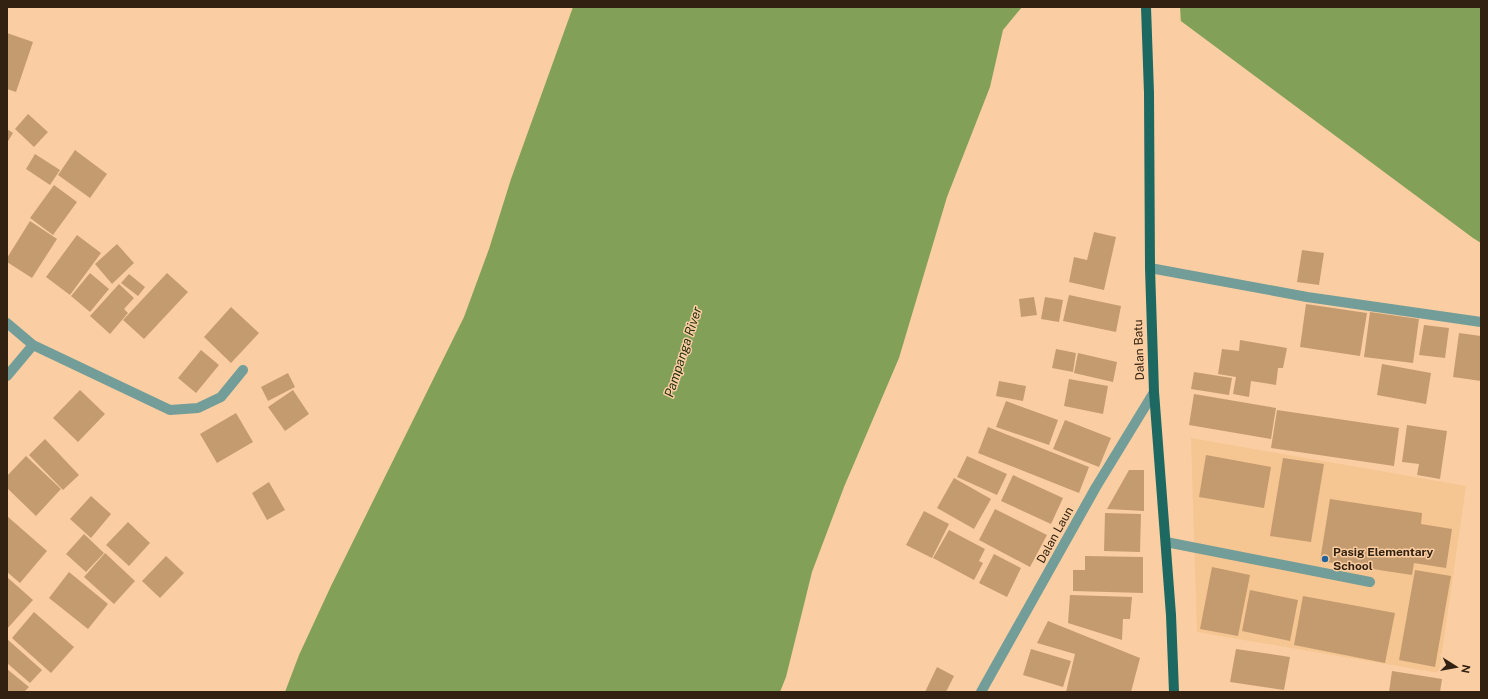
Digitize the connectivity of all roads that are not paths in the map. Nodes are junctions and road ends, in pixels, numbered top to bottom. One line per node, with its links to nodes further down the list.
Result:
1 (1146, 7): 2 (main road, Dalan Batu)
2 (1150, 268): 3 (street); 8 (main road, Dalan Batu)
3 (1481, 322)
4 (7, 323): 5 (street)
5 (33, 345): 6 (street); 7 (street)
6 (243, 370)
7 (7, 376)
8 (1154, 392): 9 (main road, Dalan Batu); 11 (street, Dalan Laun)
9 (1166, 542): 10 (street); 12 (main road, Dalan Batu)
10 (1370, 582)
11 (981, 692)
12 (1174, 692)

